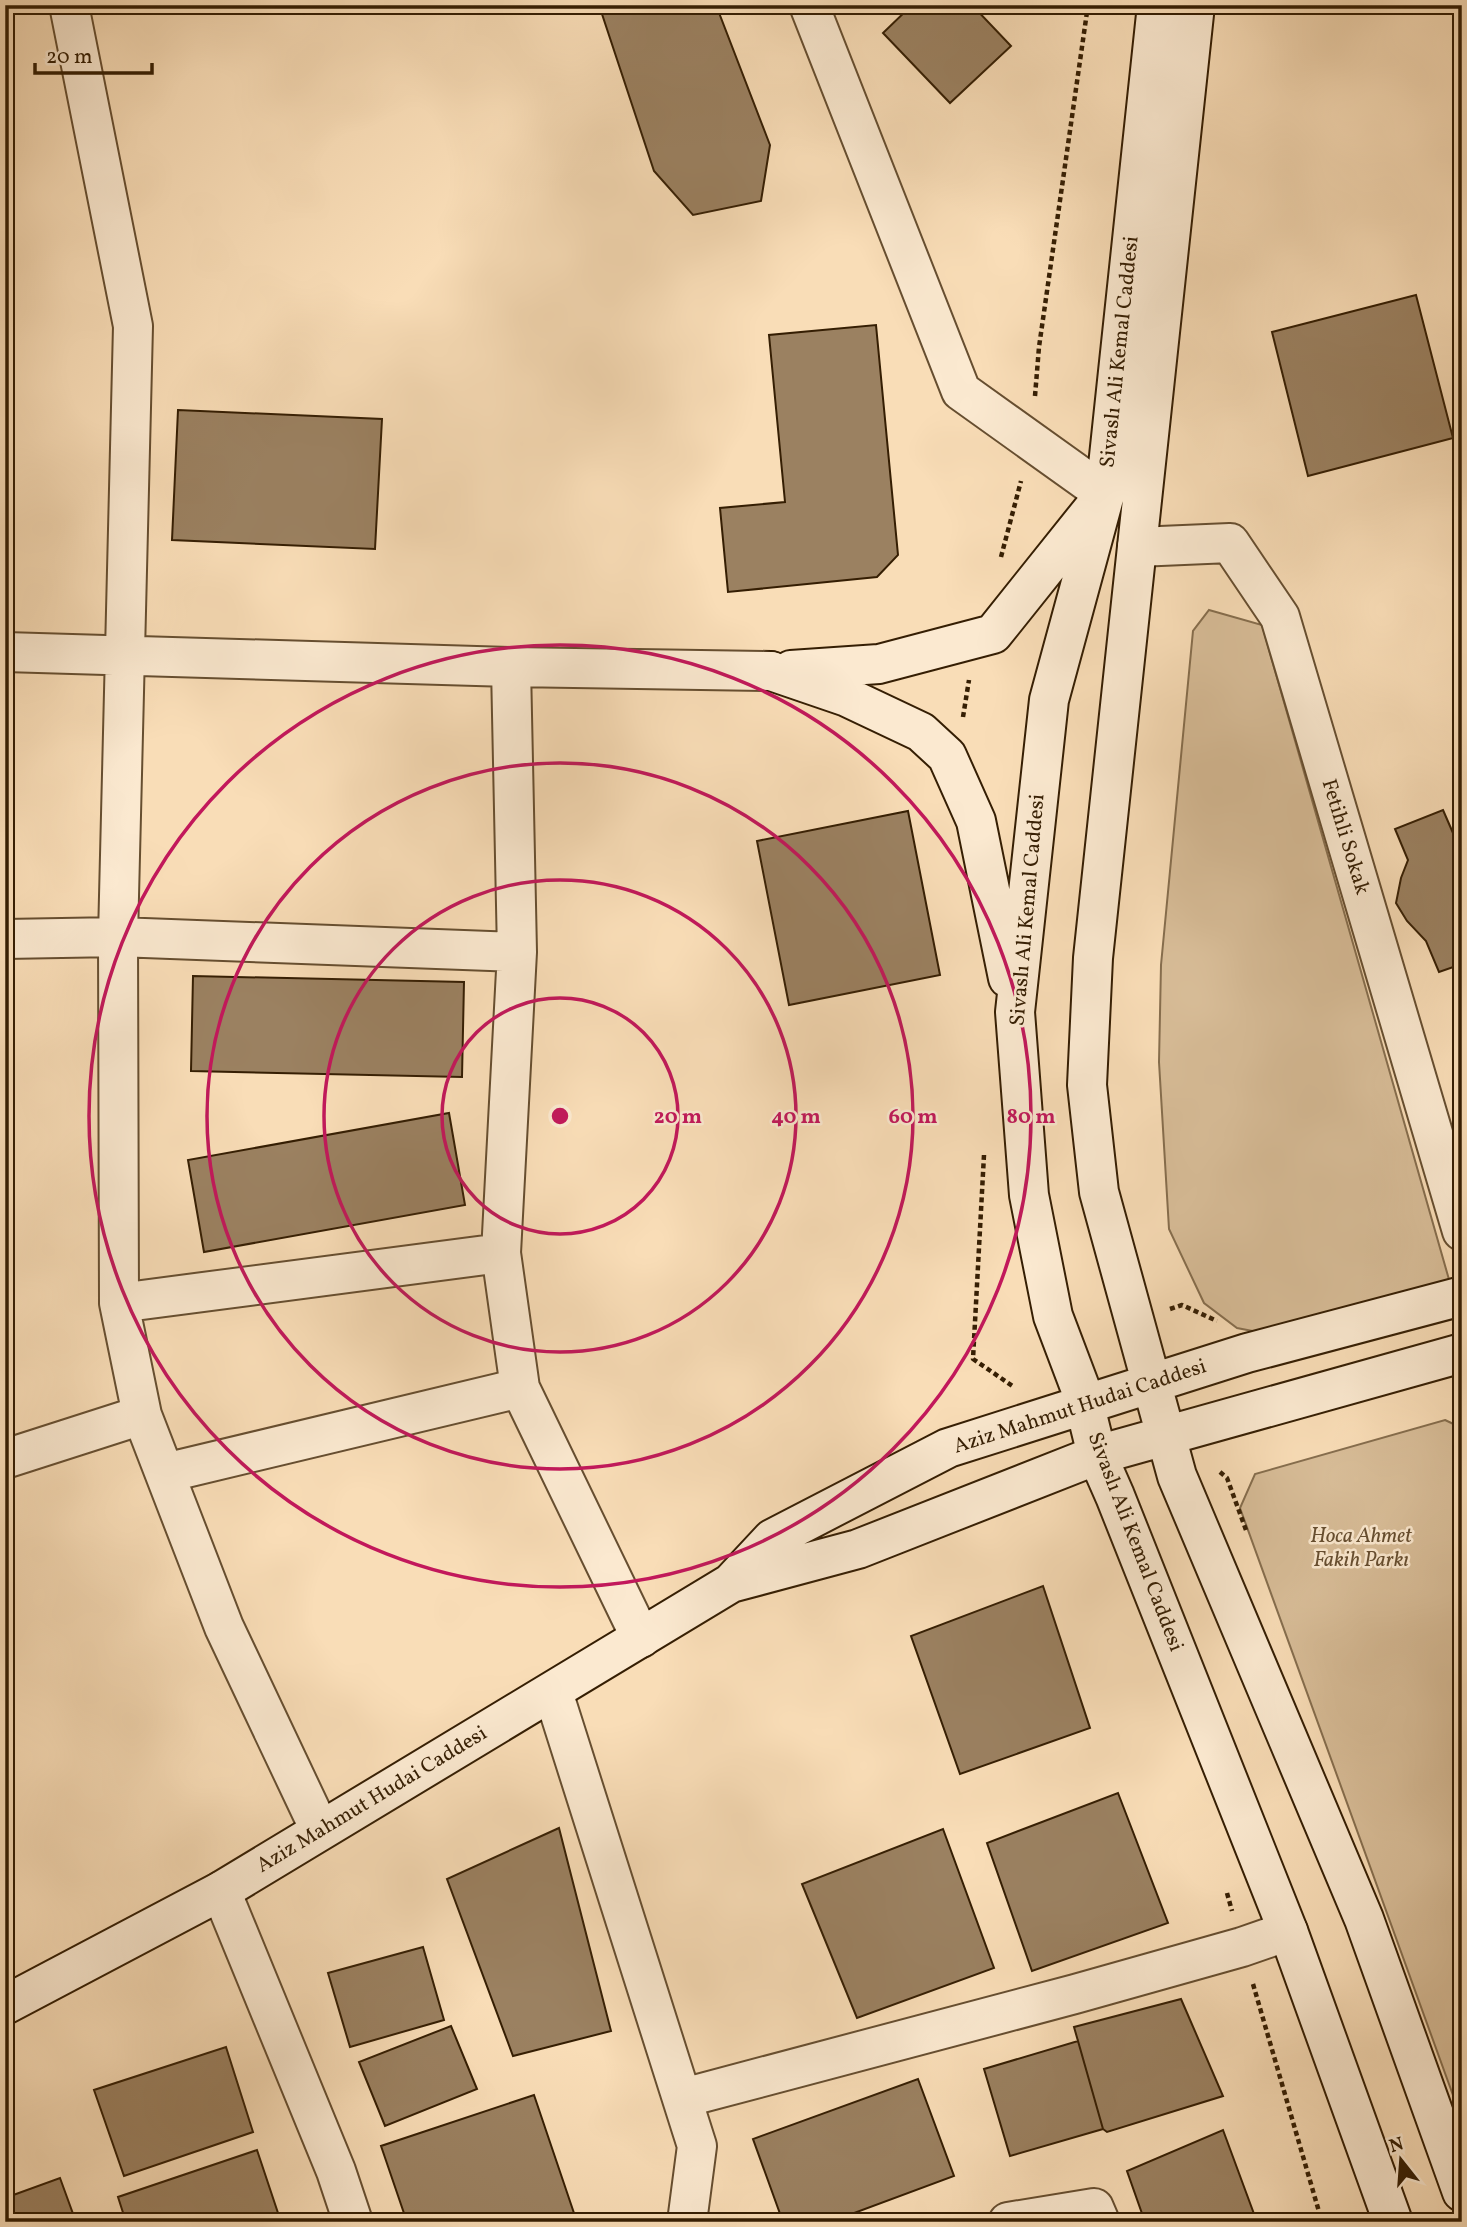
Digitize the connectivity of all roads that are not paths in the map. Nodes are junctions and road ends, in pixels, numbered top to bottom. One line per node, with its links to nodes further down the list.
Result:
1 (69, 5): 8 (street)
2 (808, 5): 5 (street)
3 (1157, 5): 5 (street, Sivaslı Ali Kemal Caddesi)
4 (1195, 5): 6 (street, Sivaslı Ali Kemal Caddesi)
5 (1105, 494): 10 (street); 14 (street, Sivaslı Ali Kemal Caddesi)
6 (1137, 547): 15 (street, Fetihli Sokak); 20 (street, Sivaslı Ali Kemal Caddesi)
7 (5, 652): 8 (street)
8 (126, 657): 9 (street); 11 (street)
9 (511, 667): 10 (street); 13 (street)
10 (771, 671): 14 (street)
11 (118, 937): 12 (street); 13 (street); 18 (street)
12 (5, 939)
13 (517, 951): 16 (street)
14 (1015, 1013): 22 (street, Sivaslı Ali Kemal Caddesi)
15 (1462, 1231)
16 (501, 1253): 18 (street); 21 (street)
17 (1462, 1296): 20 (street, Aziz Mahmut Hudai Caddesi)
18 (119, 1303): 23 (street)
19 (1462, 1353): 24 (street, Aziz Mahmut Hudai Caddesi)
20 (1153, 1383): 22 (street, Aziz Mahmut Hudai Caddesi); 24 (street, Sivaslı Ali Kemal Caddesi)
21 (520, 1388): 27 (street); 29 (street)
22 (1085, 1405): 25 (street, Sivaslı Ali Kemal Caddesi); 28 (street, Aziz Mahmut Hudai Caddesi)
23 (142, 1415): 26 (street); 27 (street)
24 (1167, 1436): 25 (street, Aziz Mahmut Hudai Caddesi); 36 (street, Sivaslı Ali Kemal Caddesi)
25 (1097, 1455): 28 (street, Aziz Mahmut Hudai Caddesi); 33 (street, Sivaslı Ali Kemal Caddesi)
26 (5, 1459)
27 (165, 1474): 31 (street)
28 (731, 1583): 29 (street, Aziz Mahmut Hudai Caddesi)
29 (641, 1638): 30 (street, Aziz Mahmut Hudai Caddesi)
30 (554, 1692): 31 (street, Aziz Mahmut Hudai Caddesi); 35 (street)
31 (320, 1830): 32 (street, Aziz Mahmut Hudai Caddesi)
32 (222, 1891): 34 (street, Aziz Mahmut Hudai Caddesi); 37 (street)
33 (1288, 1931): 35 (street); 41 (street, Sivaslı Ali Kemal Caddesi)
34 (5, 2005)
35 (683, 2098): 38 (street)
36 (1462, 2192)
37 (354, 2222)
38 (687, 2222)
39 (1008, 2222): 40 (street)
40 (1100, 2222)
41 (1393, 2222)

